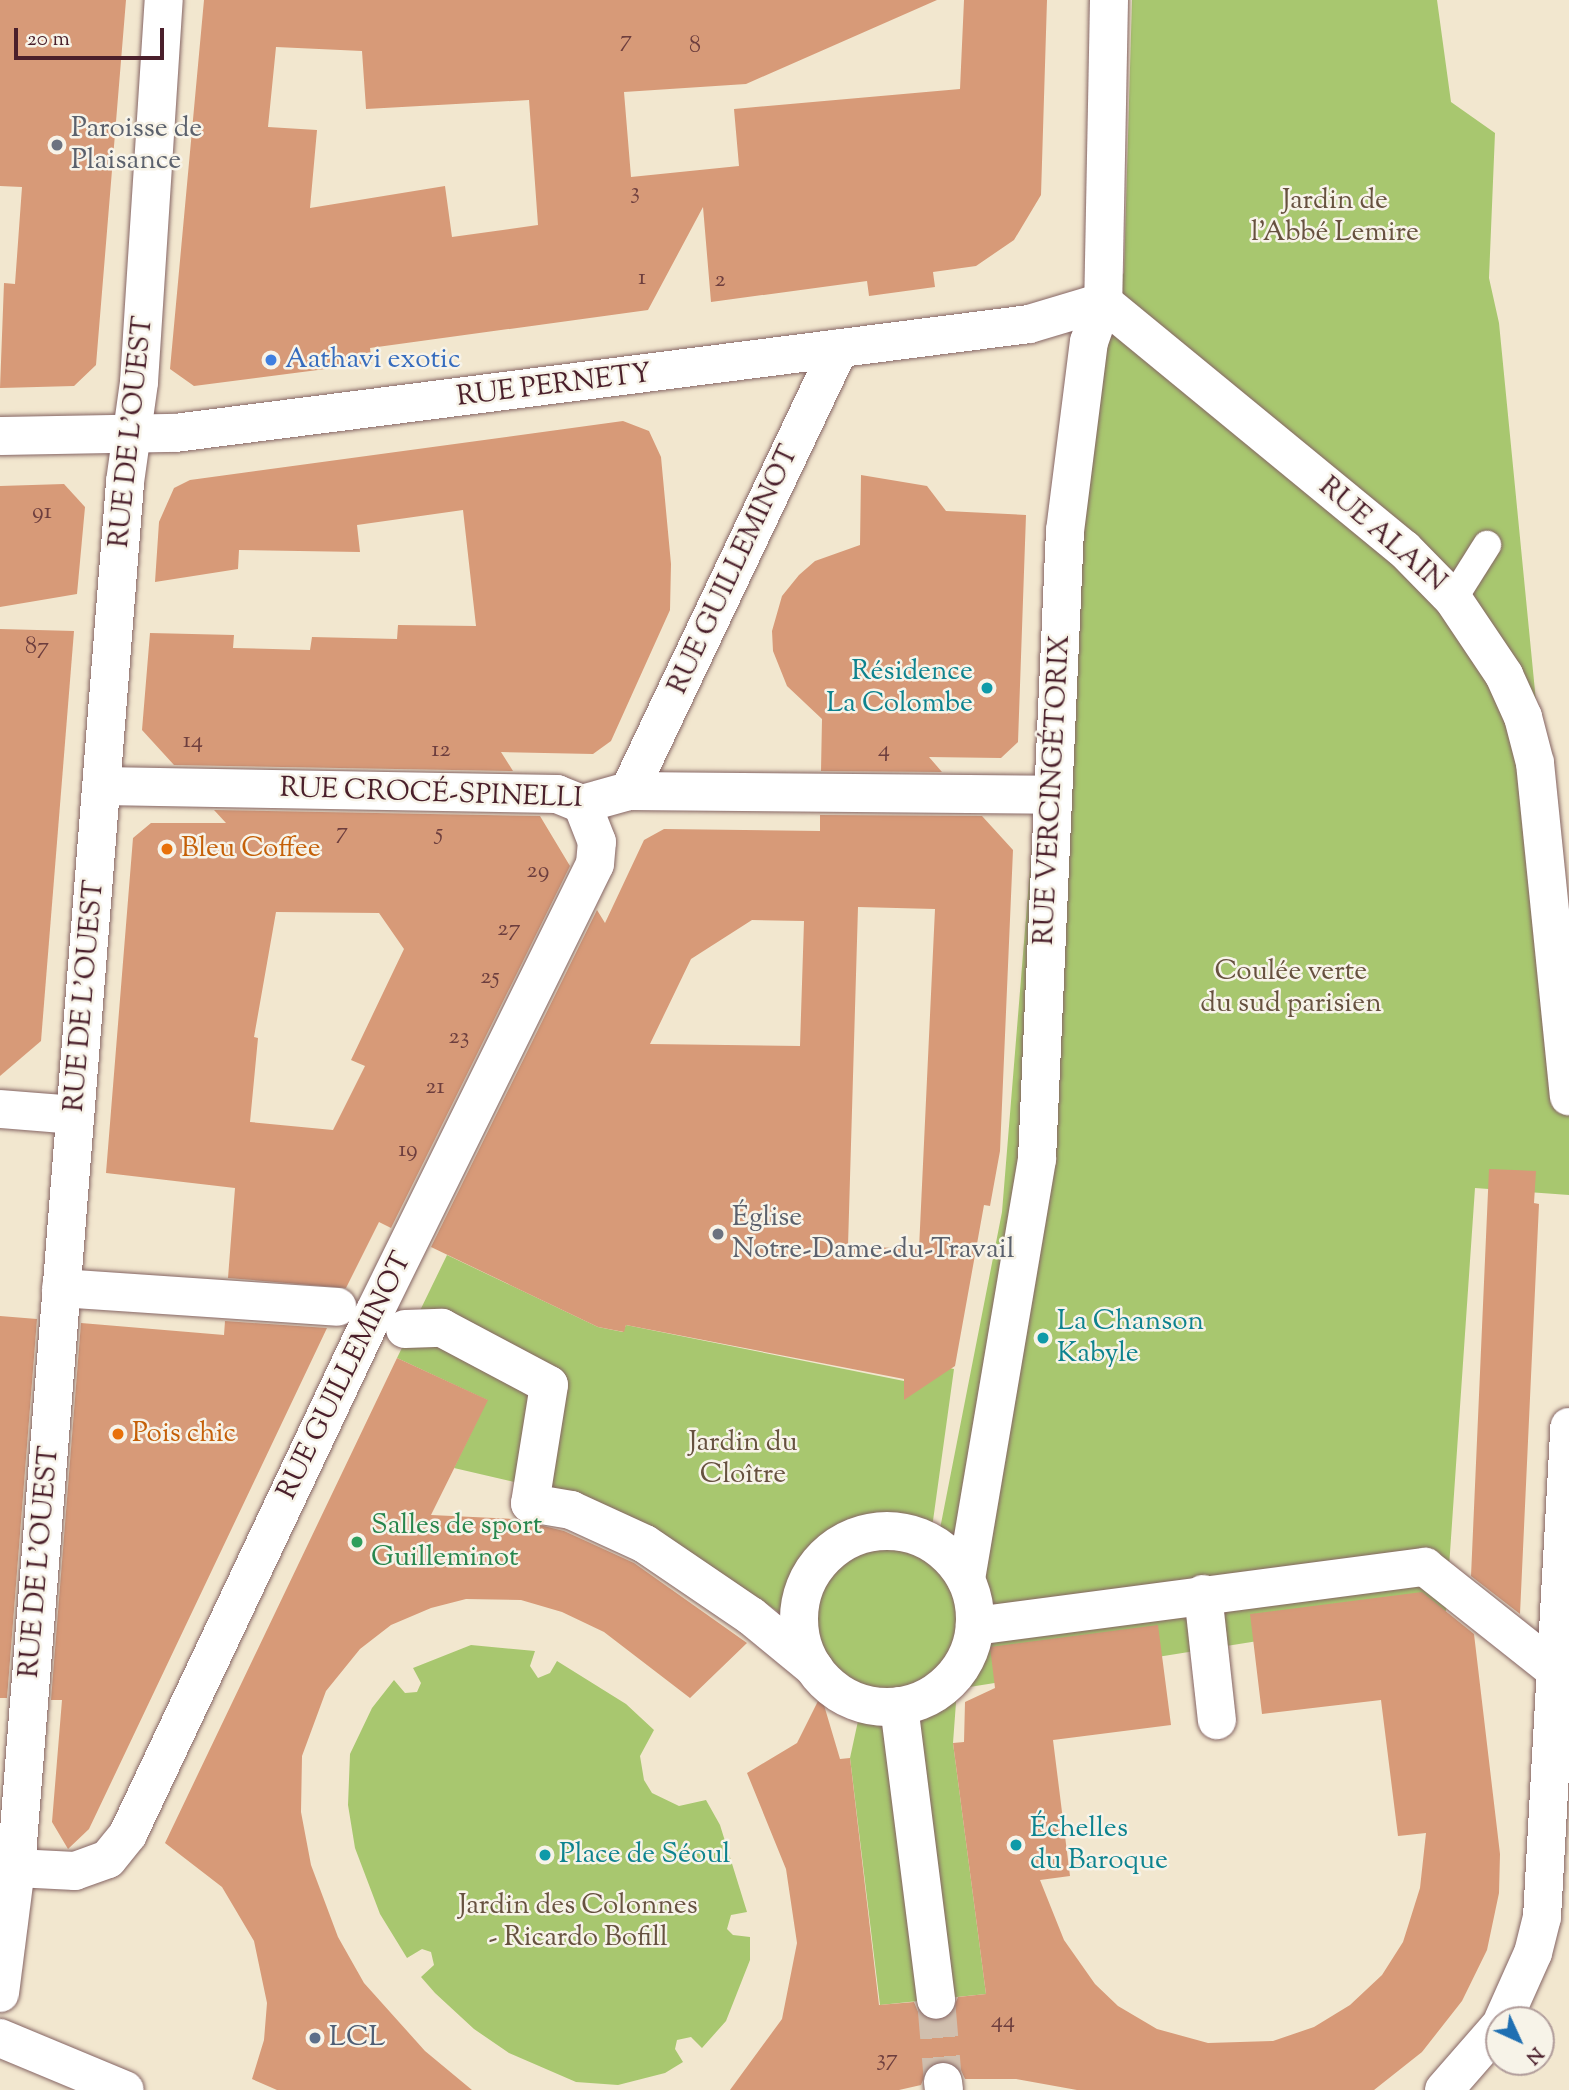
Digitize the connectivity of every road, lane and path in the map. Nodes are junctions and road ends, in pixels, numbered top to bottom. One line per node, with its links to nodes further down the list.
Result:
1 (163, 0): 5 (street, RUE DE L'OUEST)
2 (1109, 0): 3 (street, RUE VERCINGÉTORIX)
3 (1103, 302): 4 (street, RUE PERNETY); 8 (street, RUE ALAIN); 11 (street, RUE VERCINGÉTORIX)
4 (839, 348): 5 (street, RUE PERNETY); 10 (street, RUE GUILLEMINOT)
5 (134, 431): 6 (street, RUE PERNETY); 9 (street, RUE DE L'OUEST)
6 (0, 436)
7 (1488, 545): 8 (lane)
8 (1453, 598): 13 (street, RUE ALAIN)
9 (102, 786): 12 (street, RUE CROCÉ-SPINELLI); 15 (street, RUE DE L'OUEST)
10 (629, 791): 11 (street, RUE CROCÉ-SPINELLI); 12 (street, RUE CROCÉ-SPINELLI)
11 (1053, 795): 20 (street, RUE VERCINGÉTORIX)
12 (582, 804): 27 (street, RUE GUILLEMINOT)
13 (1569, 1097)
14 (0, 1109): 15 (street)
15 (75, 1115): 16 (street, RUE DE L'OUEST)
16 (61, 1288): 17 (street); 27 (street, RUE DE L'OUEST)
17 (337, 1307)
18 (405, 1329): 23 (street)
19 (1569, 1427): 24 (street)
20 (966, 1579): 22 (street); 23 (street)
21 (1203, 1594): 22 (street); 24 (street); 26 (street)
22 (975, 1626): 25 (street)
23 (814, 1668): 25 (street)
24 (1556, 1671): 30 (street)
25 (899, 1706): 29 (street)
26 (1217, 1720)
27 (16, 1867): 28 (street, RUE DE L'OUEST)
28 (0, 1993)
29 (936, 2000)
30 (1509, 2006)
31 (0, 2038): 33 (street)
32 (1485, 2042): 34 (street)
33 (125, 2090)
34 (1444, 2090)

